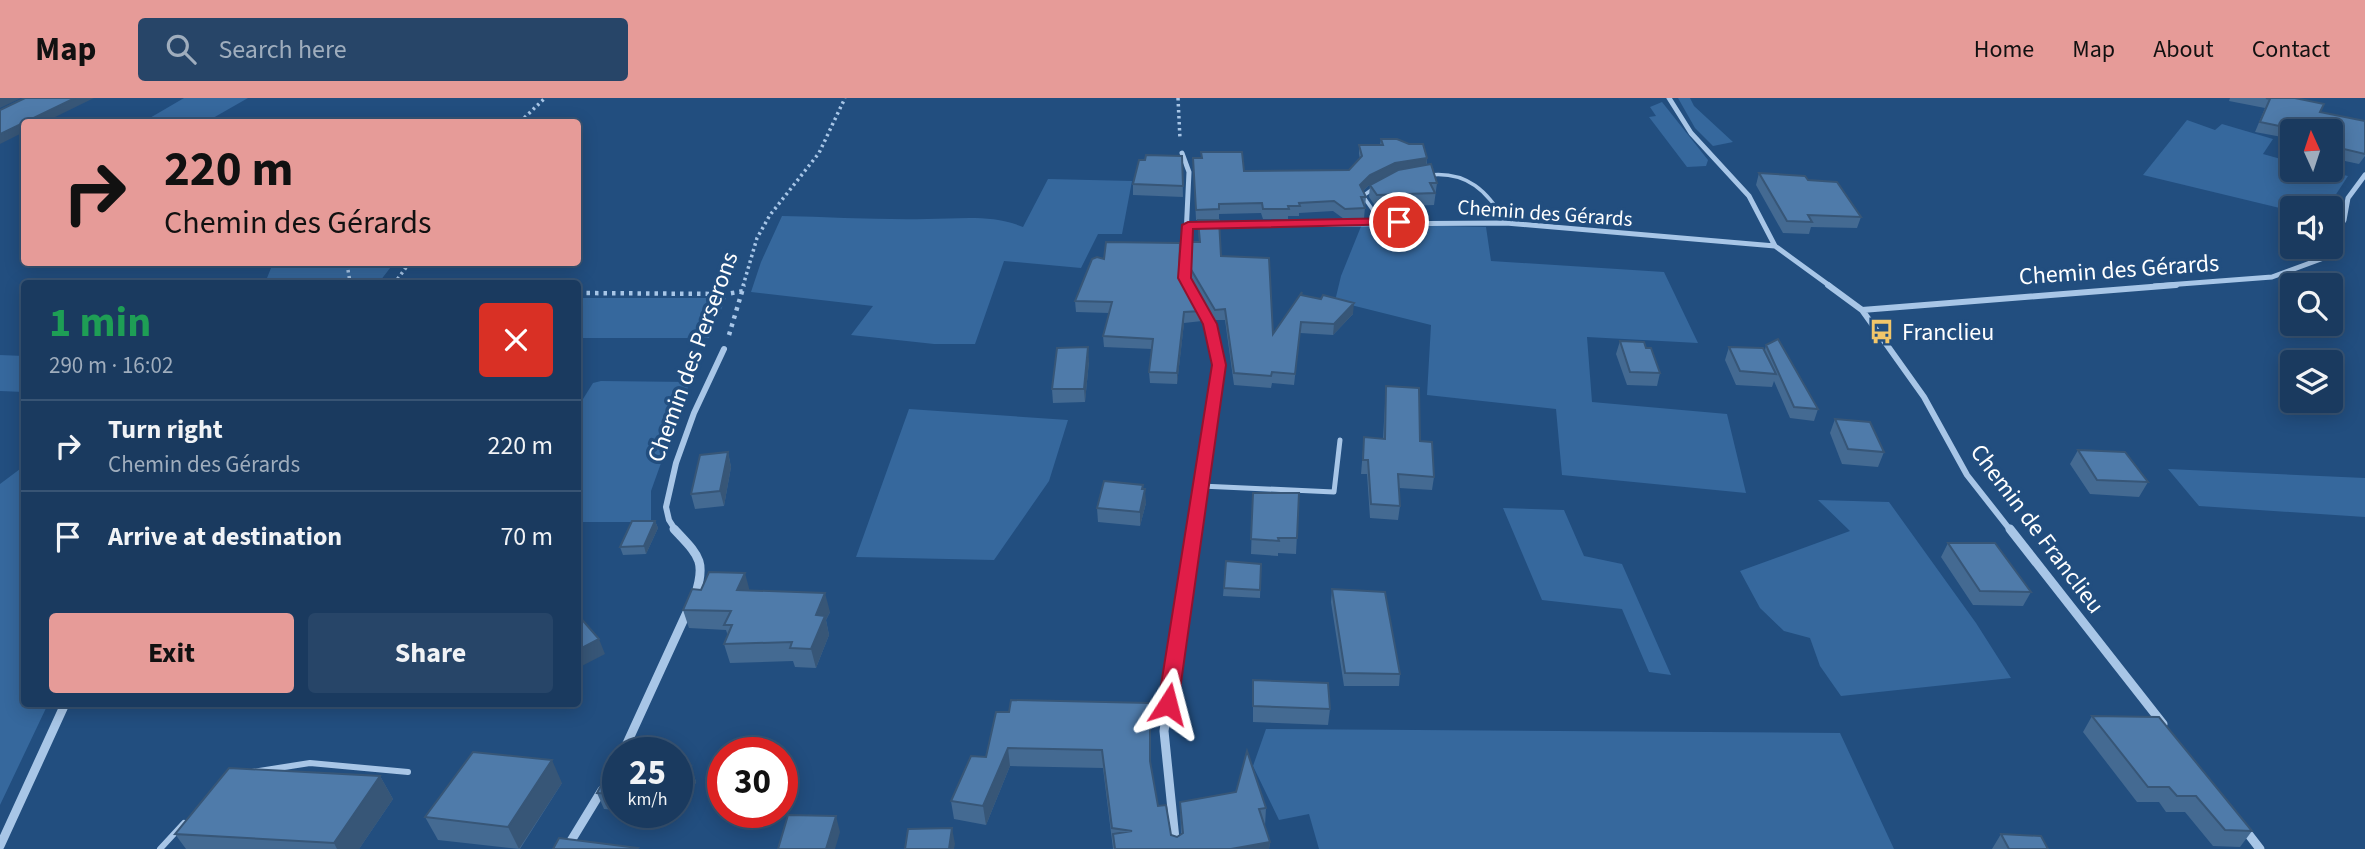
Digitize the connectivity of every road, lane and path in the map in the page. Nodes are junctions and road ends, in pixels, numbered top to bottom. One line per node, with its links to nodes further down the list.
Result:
1 (545, 98): 5 (path)
2 (845, 98): 18 (path, Chemin des Perserons)
3 (1178, 98): 6 (path)
4 (1669, 98): 14 (street)
5 (523, 119)
6 (1182, 153): 13 (street)
7 (1422, 175): 12 (lane)
8 (2365, 175): 11 (street)
9 (1380, 186): 10 (lane)
10 (1381, 222): 12 (street, Chemin des Gérards); 13 (street, Chemin des Gérards)
11 (2343, 222)
12 (1506, 223): 14 (street, Chemin des Gérards)
13 (1188, 225): 23 (street)
14 (1775, 246): 20 (street, Chemin de Franclieu)
15 (2321, 259): 20 (street, Chemin des Gérards)
16 (348, 270): 17 (path)
17 (350, 280)
18 (744, 291): 19 (path); 21 (path, Chemin des Perserons)
19 (581, 293)
20 (1862, 310): 25 (street, Chemin de Franclieu)
21 (724, 349): 26 (street, Chemin des Perserons)
22 (1340, 440): 23 (lane)
23 (1201, 486): 35 (street)
24 (64, 707): 32 (street)
25 (2168, 731)
26 (630, 737)
27 (408, 772): 28 (lane)
28 (243, 775)
29 (602, 790): 34 (street)
30 (193, 814): 33 (lane)
31 (2235, 817): 36 (street)
32 (0, 846)
33 (160, 849)
34 (566, 849)
35 (1176, 849)
36 (2260, 849)

